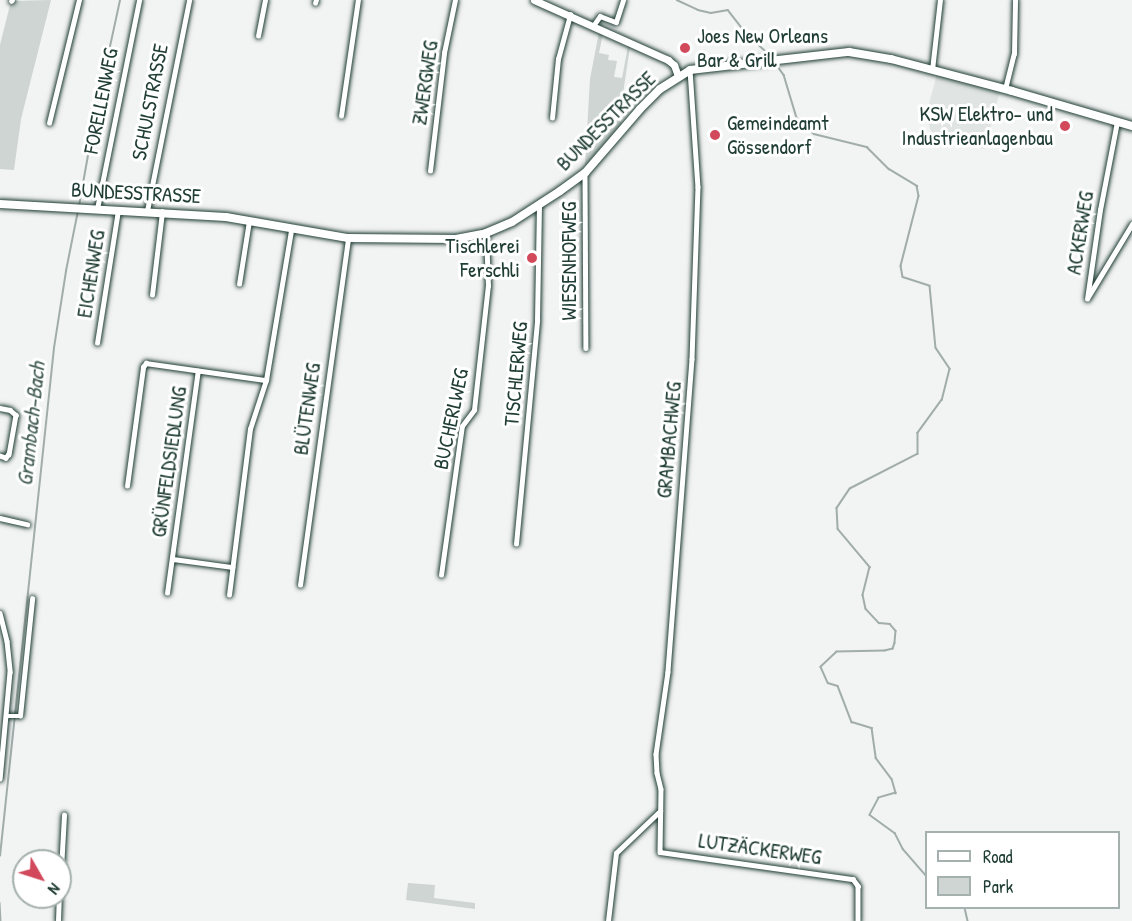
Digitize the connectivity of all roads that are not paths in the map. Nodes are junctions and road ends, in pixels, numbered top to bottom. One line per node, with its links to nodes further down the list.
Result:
1 (79, 0): 22 (street)
2 (140, 0): 28 (street, FORELLENWEG)
3 (189, 0): 30 (street, SCHULSTRASSE)
4 (265, 0): 14 (street)
5 (358, 0): 19 (street)
6 (455, 0): 24 (street, ZWERGWEG)
7 (534, 0): 11 (main road)
8 (623, 0): 13 (street)
9 (940, 0): 16 (street)
10 (1015, 0): 18 (street)
11 (545, 2): 12 (main road)
12 (570, 15): 13 (main road); 20 (street)
13 (593, 26): 17 (main road)
14 (258, 36)
15 (690, 70): 16 (main road, BUNDESSTRASSE); 17 (main road, BUNDESSTRASSE); 60 (street, GRAMBACHWEG)
16 (932, 70): 18 (main road, BUNDESSTRASSE)
17 (678, 76): 25 (main road, BUNDESSTRASSE)
18 (1005, 89): 21 (main road, BUNDESSTRASSE)
19 (341, 116)
20 (552, 118)
21 (1117, 122): 23 (main road, BUNDESSTRASSE); 33 (street, ACKERWEG)
22 (49, 123)
23 (1132, 126)
24 (430, 171)
25 (585, 173): 27 (main road, BUNDESSTRASSE); 40 (street, WIESENHOFWEG)
26 (0, 204): 28 (main road, BUNDESSTRASSE)
27 (539, 206): 35 (main road, BUNDESSTRASSE); 48 (street, TISCHLERWEG)
28 (97, 209): 29 (main road, BUNDESSTRASSE)
29 (118, 210): 30 (main road, BUNDESSTRASSE); 39 (street, EICHENWEG)
30 (147, 211): 31 (main road, BUNDESSTRASSE)
31 (162, 212): 32 (main road, BUNDESSTRASSE); 38 (street)
32 (249, 220): 34 (main road, BUNDESSTRASSE); 37 (street)
33 (1132, 224)
34 (291, 230): 36 (main road, BUNDESSTRASSE); 42 (street)
35 (486, 232): 36 (main road, BUNDESSTRASSE); 51 (street, BUCHERLWEG)
36 (348, 238): 52 (street, BLÜTENWEG)
37 (239, 284)
38 (152, 295)
39 (97, 343)
40 (586, 348)
41 (198, 371): 42 (street, GRÜNFELDSIEDLUNG); 45 (street, GRÜNFELDSIEDLUNG); 49 (street, GRÜNFELDSIEDLUNG)
42 (266, 380): 50 (street)
43 (0, 408): 44 (street)
44 (0, 456)
45 (127, 486)
46 (0, 518): 47 (street)
47 (27, 524)
48 (516, 544)
49 (173, 559): 50 (street, GRÜNFELDSIEDLUNG); 53 (street, GRÜNFELDSIEDLUNG)
50 (232, 567): 54 (street)
51 (441, 575)
52 (300, 585)
53 (167, 593)
54 (229, 596)
55 (32, 598): 58 (street)
56 (0, 613): 57 (street)
57 (3, 633): 58 (street)
58 (11, 717): 59 (street)
59 (0, 779)
60 (660, 811): 63 (street); 64 (street, LUTZÄCKERWEG)
61 (64, 815): 62 (street)
62 (62, 849)
63 (608, 921)
64 (858, 921)

